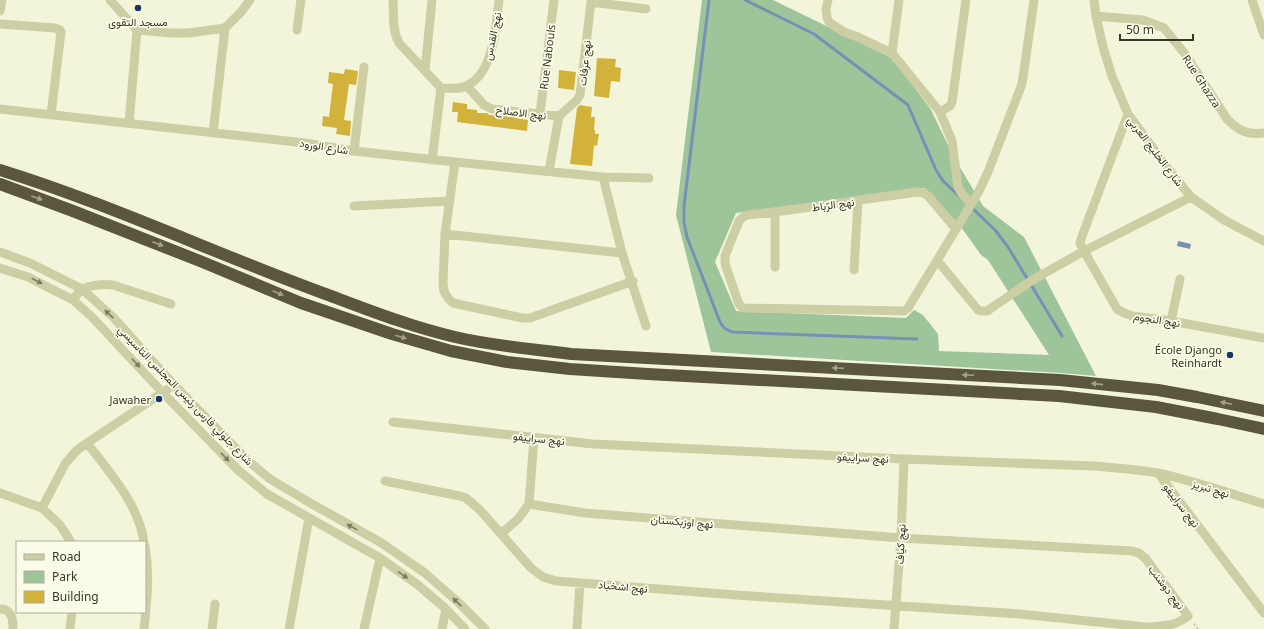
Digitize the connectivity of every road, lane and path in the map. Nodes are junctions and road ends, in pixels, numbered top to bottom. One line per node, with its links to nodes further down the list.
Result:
1 (2, 0): 17 (street)
2 (110, 0): 21 (street)
3 (250, 0): 20 (street)
4 (301, 0): 22 (street)
5 (393, 0): 26 (street)
6 (432, 0): 26 (street)
7 (499, 0): 27 (street, نهج القدس)
8 (554, 0): 31 (street, Rue Nabouls)
9 (828, 0): 24 (street)
10 (899, 0): 24 (street)
11 (966, 0): 30 (street)
12 (1034, 0): 49 (street)
13 (1094, 0): 18 (street, شارع الخليج العربي)
14 (1252, 0): 23 (street)
15 (591, 1): 16 (street); 34 (street, نهج عرفات)
16 (646, 9)
17 (0, 11)
18 (1096, 16): 32 (street, شارع الخليج العربي); 36 (street, Rue Ghazza)
19 (0, 24): 33 (street)
20 (224, 28): 21 (street); 37 (street)
21 (137, 30): 35 (street)
22 (298, 30)
23 (1264, 35)
24 (892, 53): 30 (street)
25 (364, 66): 38 (street)
26 (425, 70): 28 (street)
27 (467, 86): 28 (street); 31 (street, نهج الاصلاح)
28 (441, 88): 39 (street)
29 (0, 109): 33 (street, شارع الورود)
30 (940, 112): 49 (street)
31 (540, 114): 34 (street, نهج الاصلاح)
32 (1128, 114): 46 (street, شارع الخليج العربي); 55 (street)
33 (51, 115): 35 (street, شارع الورود)
34 (559, 116): 42 (street)
35 (129, 123): 37 (street, شارع الورود)
36 (1264, 132)
37 (213, 133): 38 (street, شارع الورود)
38 (354, 150): 39 (street, شارع الورود)
39 (432, 160): 40 (street, شارع الورود)
40 (455, 162): 42 (street, شارع الورود); 48 (street)
41 (0, 170): 72 (highway, one-way to 41)
42 (549, 171): 43 (street, شارع الورود)
43 (603, 177): 44 (street, شارع الورود); 57 (street)
44 (649, 178)
45 (0, 184): 74 (highway, one-way to 74)
46 (1191, 197): 54 (street, شارع الخليج العربي); 55 (street)
47 (858, 200): 51 (street, نهج الرّباط); 52 (street, نهج الرّباط); 61 (street)
48 (450, 201): 50 (street); 53 (street)
49 (971, 204): 52 (street)
50 (354, 206)
51 (775, 212): 58 (street, نهج الرّباط); 59 (street)
52 (956, 230): 58 (street)
53 (445, 234): 57 (street); 63 (street)
54 (1264, 241)
55 (1084, 251): 58 (street); 67 (street, نهج النجوم)
56 (0, 252): 64 (street, شارع جلولي فارس رئيس المجلس التاسيسي)
57 (622, 253): 63 (street)
58 (937, 260)
59 (775, 267)
60 (0, 268): 65 (street, شارع جلولي فارس رئيس المجلس التاسيسي, one-way to 65)
61 (854, 270)
62 (1180, 279): 67 (street)
63 (633, 281): 68 (street)
64 (82, 289): 65 (street); 66 (street); 70 (street, شارع جلولي فارس رئيس المجلس التاسيسي, one-way to 64)
65 (73, 300): 71 (street, شارع جلولي فارس رئيس المجلس التاسيسي, one-way to 71)
66 (171, 304)
67 (1171, 321): 69 (street, نهج النجوم)
68 (646, 326)
69 (1264, 338)
70 (174, 385): 71 (street); 108 (street, شارع جلولي فارس رئيس المجلس التاسيسي, one-way to 70)
71 (163, 393): 76 (street); 84 (street, شارع جلولي فارس رئيس المجلس التاسيسي, one-way to 84)
72 (1263, 411)
73 (393, 422): 75 (street, نهج سراييفو)
74 (1262, 429)
75 (534, 438): 77 (street, نهج سراييفو); 81 (street)
76 (87, 443): 83 (street); 88 (street)
77 (904, 459): 78 (street, نهج سراييفو); 86 (street, نهج كياف)
78 (1158, 473): 82 (street, نهج تبريز); 96 (street, نهج سراييفو)
79 (385, 481): 85 (street, نهج اشخباد)
80 (0, 493): 83 (street)
81 (529, 504): 85 (street); 86 (street, نهج اوزبكستان)
82 (1264, 504)
83 (42, 508): 87 (street)
84 (310, 518): 90 (street, شارع جلولي فارس رئيس المجلس التاسيسي); 104 (street)
85 (501, 534): 91 (street, نهج اشخباد)
86 (901, 538): 93 (street, نهج كياف); 93 (street, نهج دوشنب)
87 (70, 541)
88 (144, 541)
89 (146, 552): 97 (street)
90 (380, 558): 95 (street, شارع جلولي فارس رئيس المجلس التاسيسي, one-way to 95); 105 (street)
91 (580, 583): 93 (street, نهج اشخباد); 109 (street)
92 (215, 604): 103 (street)
93 (896, 606): 110 (street, نهج كياف)
94 (0, 609): 100 (street)
95 (446, 609): 106 (street); 107 (street, شارع جلولي فارس رئيس المجلس التاسيسي)
96 (1263, 609)
97 (146, 612)
98 (72, 613): 101 (street)
99 (146, 613): 102 (street)
100 (13, 629)
101 (70, 629)
102 (144, 629)
103 (212, 629)
104 (289, 629)
105 (364, 629)
106 (442, 629)
107 (465, 629)
108 (485, 629)
109 (576, 629)
110 (894, 629)

